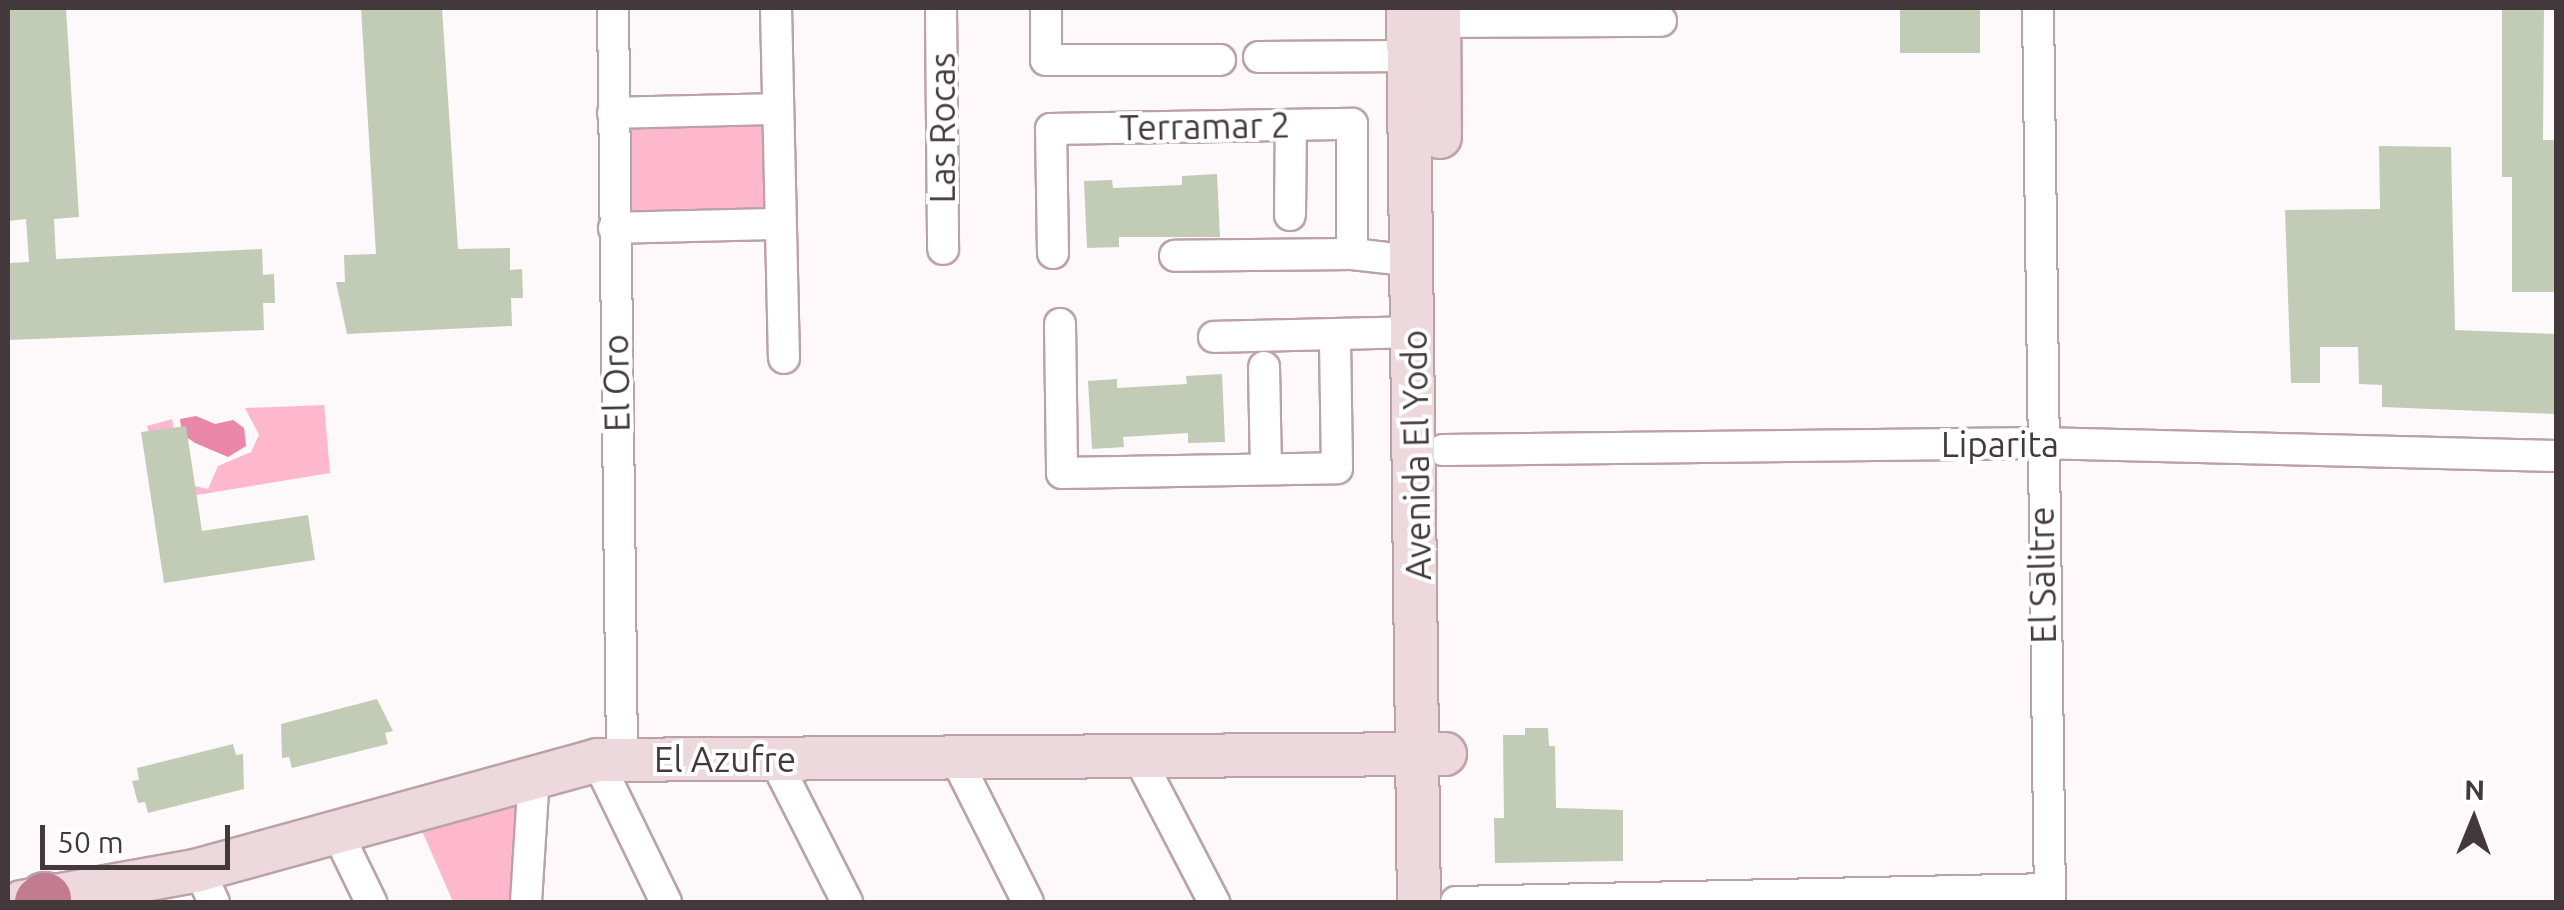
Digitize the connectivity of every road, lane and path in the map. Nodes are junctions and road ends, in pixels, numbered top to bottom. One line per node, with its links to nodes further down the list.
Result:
1 (612, 8): 12 (street, El Oro)
2 (776, 8): 11 (street)
3 (941, 8): 17 (street, Las Rocas)
4 (1046, 8): 10 (street)
5 (2038, 8): 28 (street, El Salitre)
6 (1429, 12): 7 (street); 8 (street, Avenida El Yodo); 29 (street, Avenida El Yodo)
7 (1661, 20)
8 (1410, 56): 9 (street); 21 (street, Avenida El Yodo)
9 (1258, 57)
10 (1220, 60)
11 (778, 109): 12 (street); 15 (street)
12 (613, 113): 16 (street, El Oro)
13 (1291, 125): 14 (street); 18 (street, Terramar 2); 19 (street, Terramar 2)
14 (1290, 215)
15 (779, 224): 16 (street); 26 (street)
16 (614, 228): 36 (street, El Oro)
17 (943, 249)
18 (1053, 252)
19 (1352, 254): 20 (street); 21 (street)
20 (1175, 256)
21 (1413, 260): 23 (street, Avenida El Yodo)
22 (1060, 324): 31 (street)
23 (1414, 332): 24 (street); 32 (street, Avenida El Yodo)
24 (1335, 334): 25 (street); 31 (street)
25 (1214, 337)
26 (784, 358)
27 (1264, 367): 31 (street)
28 (2040, 443): 29 (street, Liparita); 30 (street, Liparita); 40 (street, El Salitre)
29 (1443, 450): 32 (street, Avenida El Yodo)
30 (2556, 456)
31 (1266, 469)
32 (1432, 755): 33 (street, El Azufre); 48 (street, Avenida El Yodo); 49 (street, Avenida El Yodo)
33 (1138, 756): 34 (street, El Azufre); 47 (street)
34 (955, 757): 35 (street, El Azufre); 46 (street)
35 (774, 758): 36 (street, El Azufre); 45 (street)
36 (609, 760): 37 (street, El Azufre); 44 (street, El Oro)
37 (534, 776): 38 (street, El Azufre); 43 (street)
38 (338, 834): 39 (street, El Azufre); 42 (street)
39 (206, 886): 41 (street, El Azufre)
40 (2050, 896): 50 (street)
41 (63, 899)
42 (370, 902)
43 (526, 902)
44 (666, 902)
45 (846, 902)
46 (1028, 902)
47 (1214, 902)
48 (1419, 902)
49 (1445, 902)
50 (1456, 902)

